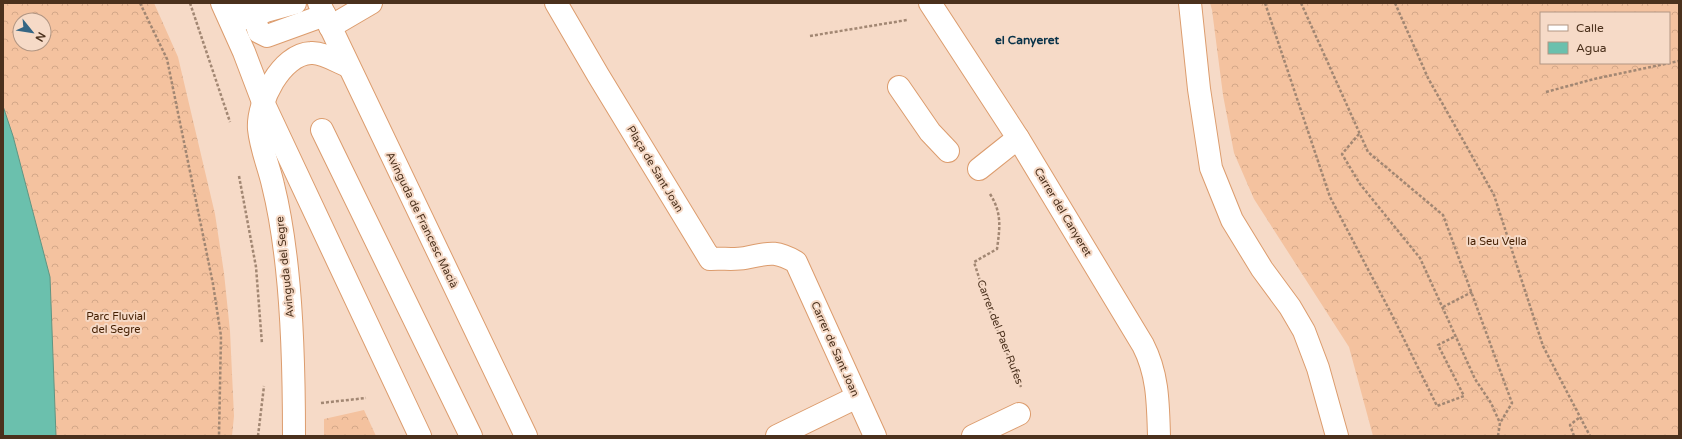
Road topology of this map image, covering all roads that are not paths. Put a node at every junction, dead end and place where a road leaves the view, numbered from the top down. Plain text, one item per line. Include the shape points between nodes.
1 (296, 3) edge
2 (371, 3) edge
3 (556, 3) edge
4 (1190, 3) edge
5 (248, 9) edge
6 (933, 9) edge
7 (226, 13) edge
8 (324, 15) edge
9 (348, 66) junction
10 (899, 87) dead end
11 (263, 102) junction
12 (322, 130) dead end
13 (1018, 138) junction
14 (948, 151) dead end
15 (979, 169) road end
16 (796, 262) joint
17 (856, 397) junction
18 (1019, 414) road end
19 (294, 436) edge
20 (420, 436) edge
21 (471, 436) edge
22 (526, 436) edge
23 (777, 436) edge
24 (874, 436) edge
25 (973, 436) edge
26 (1159, 436) edge
27 (1337, 436) edge

1 - 5 street via 266,11
2 - 8 street
3 - 16 street, Plaça de Sant Joan via 710,259 744,258 770,253
4 - 27 street via 1211,168 1232,220 1304,331 1318,368
5 - 7 street
5 - 8 street via 259,32 267,36
6 - 13 street, Carrer del Canyeret
7 - 11 street
8 - 9 street, Avinguda de Francesc Macià
9 - 11 street via 320,54 301,56 280,72
9 - 22 street, Avinguda de Francesc Macià
10 - 14 street via 930,132
11 - 19 street, Avinguda del Segre via 259,128 261,144 279,211 287,270
11 - 20 street
12 - 21 street
13 - 15 street
13 - 26 street, Carrer del Canyeret via 1151,360 1158,399
16 - 17 street, Carrer de Sant Joan
17 - 23 street
17 - 24 street, Carrer de Sant Joan
18 - 25 street

